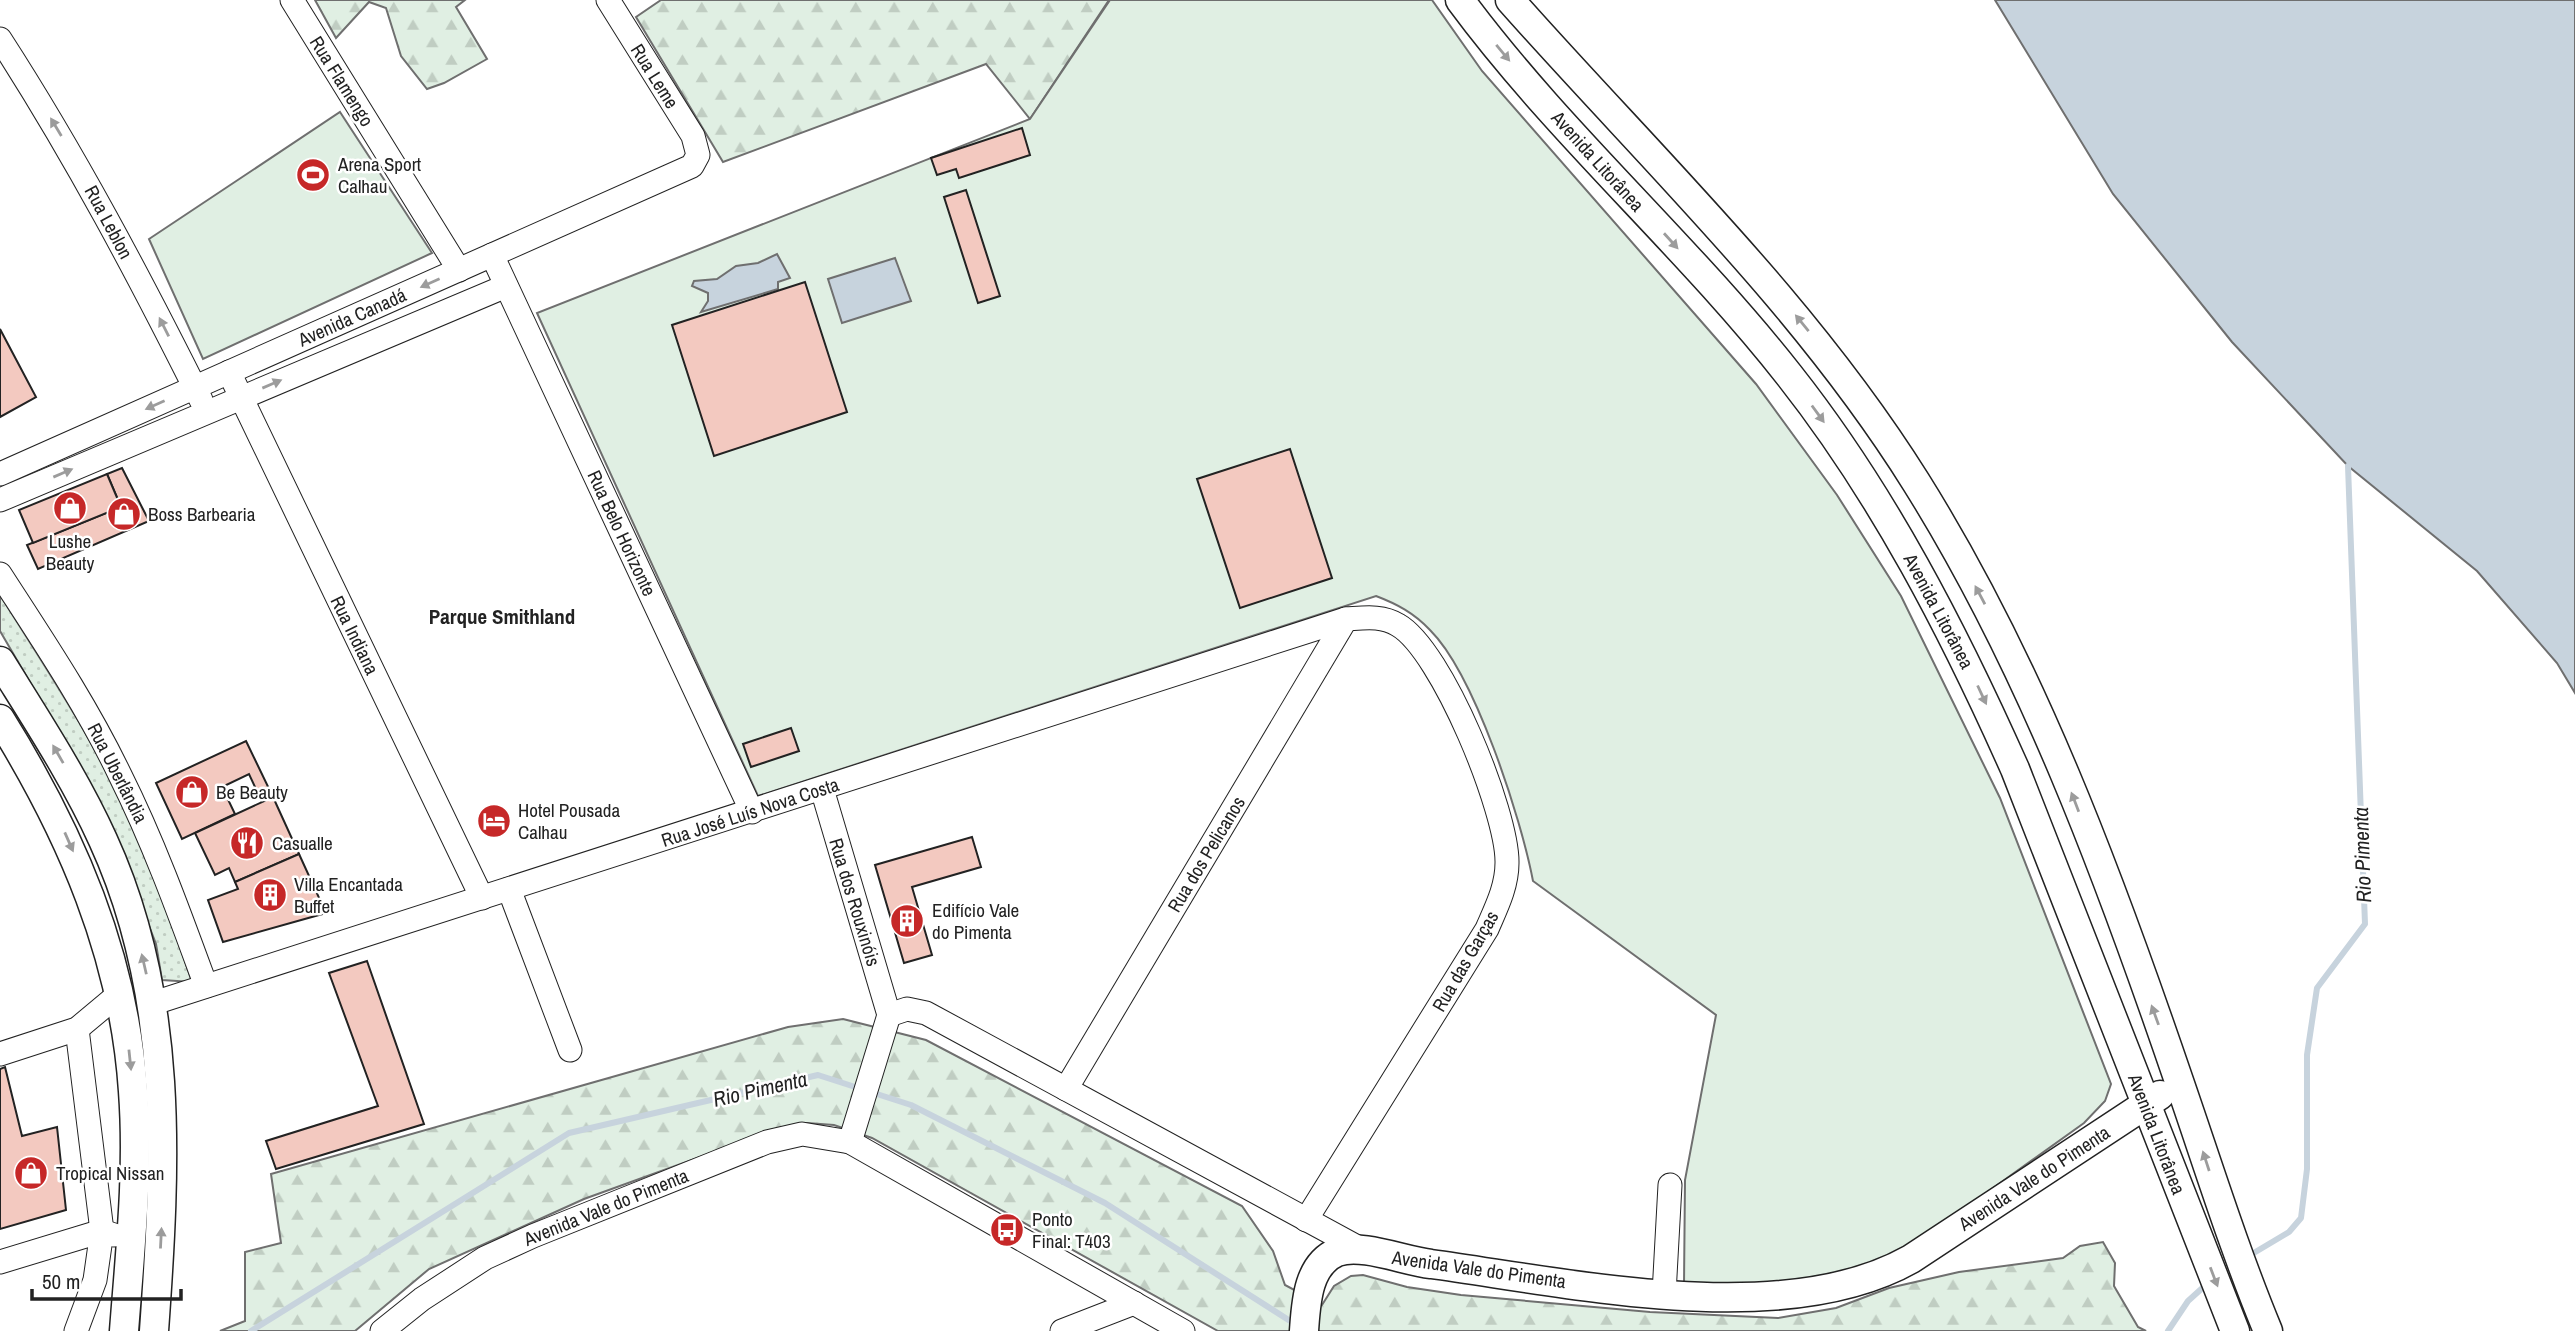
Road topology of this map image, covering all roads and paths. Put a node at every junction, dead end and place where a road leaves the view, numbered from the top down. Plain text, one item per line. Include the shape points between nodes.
1 (292, 0) edge
2 (608, 0) edge
3 (1460, 0) edge
4 (1510, 2) edge
5 (0, 39) edge
6 (698, 155) joint
7 (492, 255) junction
8 (459, 270) junction
9 (506, 286) junction
10 (229, 372) junction
11 (195, 388) junction
12 (241, 398) junction
13 (207, 412) junction
14 (0, 474) edge
15 (0, 500) edge
16 (0, 574) edge
17 (1346, 619) junction
18 (0, 661) edge
19 (0, 719) edge
20 (822, 789) junction
21 (752, 812) junction
22 (509, 889) junction
23 (482, 898) junction
24 (206, 986) junction
25 (120, 993) junction
26 (154, 1003) junction
27 (889, 1014) junction
28 (77, 1029) junction
29 (570, 1050) dead end
30 (0, 1054) edge
31 (2179, 1079) junction
32 (1066, 1089) junction
33 (2146, 1105) junction
34 (850, 1142) junction
35 (1670, 1185) dead end
36 (1306, 1220) junction
37 (102, 1231) junction
38 (131, 1239) junction
39 (1359, 1248) junction
40 (1327, 1259) junction
41 (0, 1262) edge
42 (1664, 1294) junction
43 (1134, 1303) junction
44 (2263, 1319) edge
45 (2232, 1325) edge
46 (76, 1331) edge
47 (124, 1331) edge
48 (154, 1331) edge
49 (382, 1331) edge
50 (1062, 1331) edge
51 (1184, 1331) edge
52 (1304, 1331) edge

1 - 8 street, Rua Flamengo
2 - 6 street, Rua Leme via 693,136
3 -> 33 main road, Avenida Litorânea via 1539,96 1789,375 1870,490 1946,622 2015,769
31 -> 4 main road, Avenida Litorânea via 2034,706 1987,608 1917,484 1854,391 1782,298
11 -> 5 street, Rua Leblon via 113,227 57,127
6 - 7 street, Avenida Canadá via 685,170
7 - 8 street, Avenida Canadá
7 - 9 street, Rua Belo Horizonte
8 -> 10 street, Avenida Canadá
12 -> 9 street, Avenida Canadá
9 - 21 street, Rua Belo Horizonte
10 - 11 street, Avenida Canadá
10 - 12 street, Rua Indiana
11 - 13 street, Rua Leblon
11 -> 14 street, Avenida Canadá
12 - 13 street, Avenida Canadá
12 - 23 street, Rua Indiana
15 -> 13 street, Avenida Canadá
16 - 24 street, Rua Uberlândia via 86,710 119,772
17 - 20 street, Rua José Luís Nova Costa
17 - 32 street, Rua dos Pelicanos
17 - 36 street, Rua das Garças via 1376,617 1397,624 1419,641 1444,680 1465,727 1507,842 1507,865 1505,885 1487,929
26 -> 18 main road via 104,841
19 -> 25 main road via 36,777 82,871
20 - 21 street, Rua José Luís Nova Costa
20 - 27 street, Rua dos Rouxinóis
21 - 22 street, Rua José Luís Nova Costa
22 - 23 street, Rua José Luís Nova Costa
22 - 29 street
23 - 24 street, Rua José Luís Nova Costa
24 - 26 street, Rua José Luís Nova Costa
25 - 28 street
25 -> 38 main road via 133,1091
48 -> 26 main road via 164,1152
27 - 32 street via 907,1009 926,1013
27 - 34 street
28 - 30 street
28 - 37 street
31 - 33 main road, Avenida Vale do Pimenta
44 -> 31 main road, Avenida Litorânea
32 - 36 street
33 - 42 main road, Avenida Vale do Pimenta via 1888,1272 1853,1285 1804,1294
33 -> 45 main road, Avenida Litorânea
34 - 43 street, Avenida Vale do Pimenta
34 - 49 street, Avenida Vale do Pimenta via 811,1134 779,1138 546,1230 454,1277
35 - 42 street
36 - 39 street
36 - 40 street
37 - 38 street
37 - 41 street
37 - 46 street via 95,1280
38 - 47 main road
39 - 40 main road
39 - 42 main road, Avenida Vale do Pimenta via 1405,1261
40 - 52 main road via 1307,1294
43 - 50 street
43 - 51 street, Avenida Vale do Pimenta

